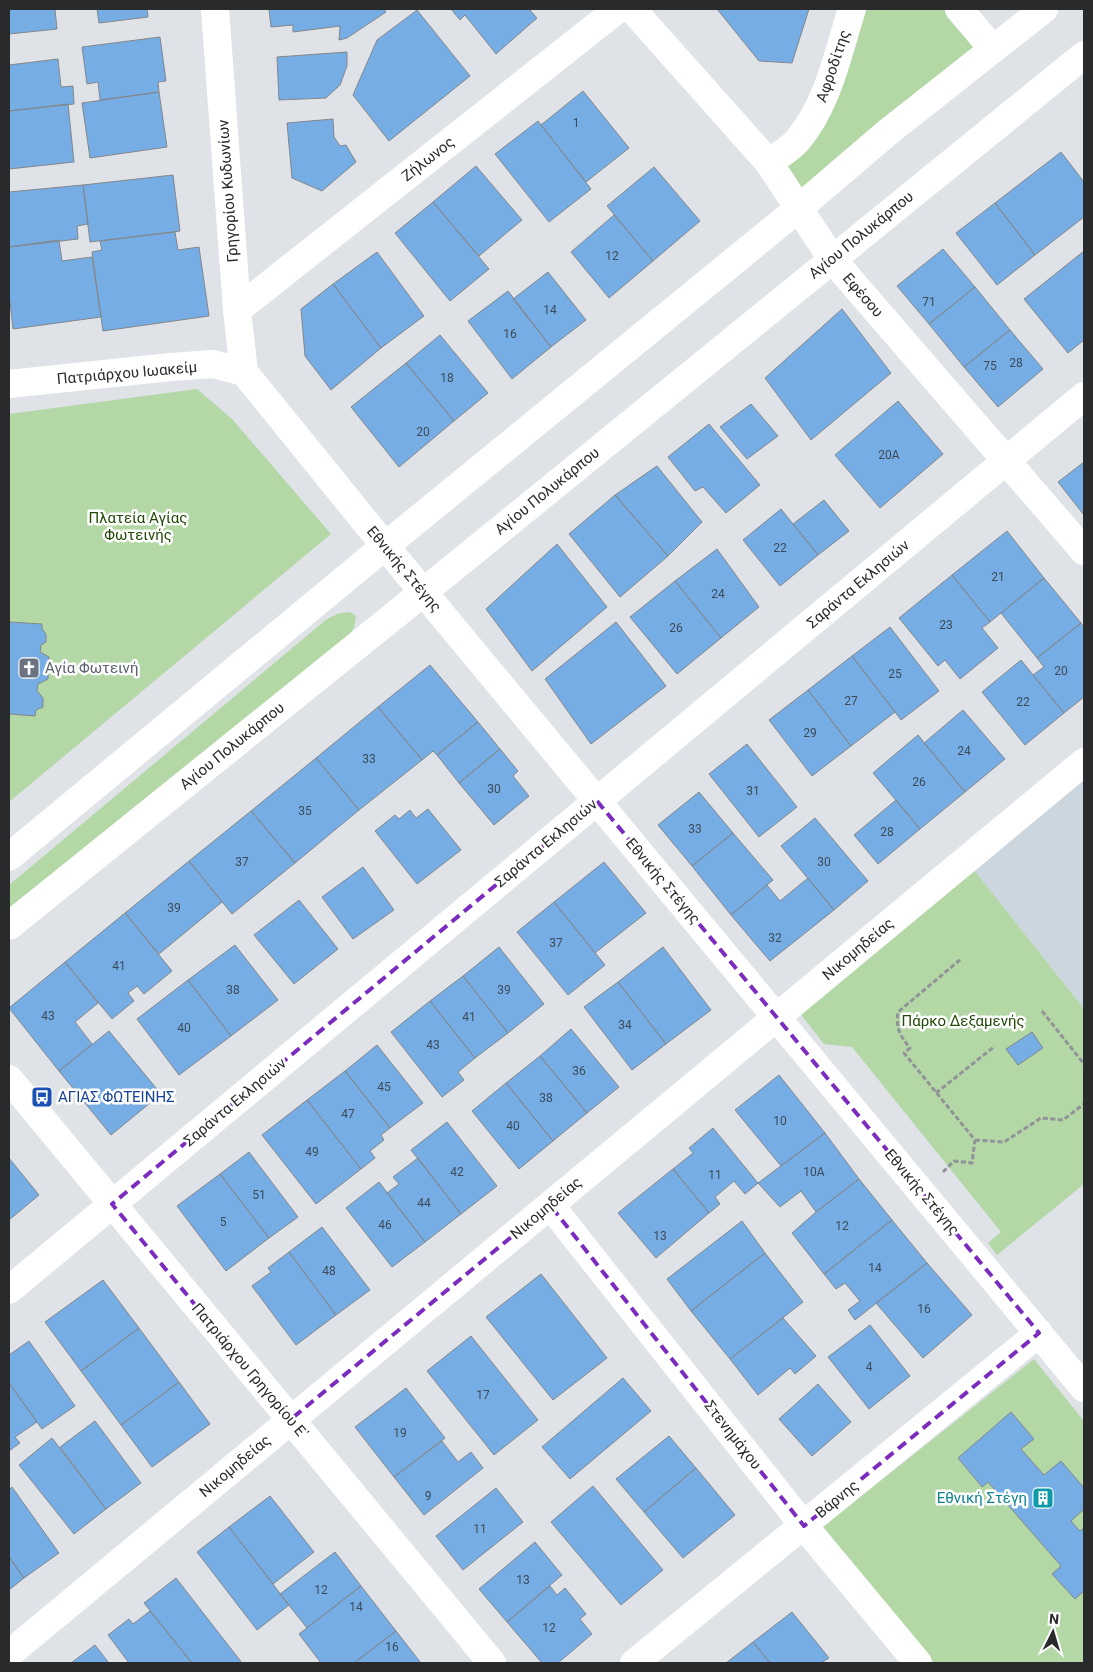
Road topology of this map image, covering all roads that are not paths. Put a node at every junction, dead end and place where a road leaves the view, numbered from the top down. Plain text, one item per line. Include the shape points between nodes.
1 (215, 9) edge
2 (618, 9) edge
3 (632, 9) edge
4 (852, 9) edge
5 (960, 9) edge
6 (1044, 9) edge
7 (993, 49) junction
8 (1084, 55) edge
9 (769, 163) junction
10 (799, 208) junction
11 (832, 259) junction
12 (237, 310) junction
13 (244, 372) junction
14 (9, 384) edge
15 (1084, 396) edge
16 (1007, 460) junction
17 (385, 546) junction
18 (1084, 551) edge
19 (424, 592) junction
20 (1084, 762) edge
21 (597, 801) junction
22 (9, 857) edge
23 (9, 926) edge
24 (777, 1017) junction
25 (9, 1079) edge
26 (112, 1204) junction
27 (550, 1205) junction
28 (9, 1290) edge
29 (1039, 1333) junction
30 (1084, 1388) edge
31 (290, 1420) junction
32 (804, 1526) junction
33 (9, 1654) edge
34 (492, 1663) edge
35 (634, 1663) edge
36 (918, 1663) edge

1 - 12 street, Γρηγορίου Κυδωνίων
2 - 12 street, Ζήλωνος
3 - 9 street, Εφέσου
4 - 9 street, Αφροδίτης via 816,114 796,142
5 - 7 street
6 - 7 street
7 - 10 street
8 - 11 street, Αγίου Πολυκάρπου
9 - 10 street, Εφέσου
10 - 11 street, Εφέσου
10 - 17 street
11 - 16 street, Εφέσου
11 - 19 street, Αγίου Πολυκάρπου
12 - 13 street, Γρηγορίου Κυδωνίων
13 - 14 street, Πατριάρχου Ιωακείμ via 213,364
13 - 17 street, Εθνικής Στέγης
15 - 16 street, Σαράντα Εκλησιών
16 - 18 street, Εφέσου
16 - 21 street, Σαράντα Εκλησιών
17 - 19 street, Εθνικής Στέγης
17 - 22 street
19 - 21 street, Εθνικής Στέγης
19 - 23 street, Αγίου Πολυκάρπου
20 - 24 street, Νικομηδείας
21 - 24 street, Εθνικής Στέγης
21 - 26 street, Σαράντα Εκλησιών
24 - 27 street, Νικομηδείας
24 - 29 street, Εθνικής Στέγης
25 - 26 street, Πατριάρχου Γρηγορίου Ε΄
26 - 28 street, Σαράντα Εκλησιών
26 - 31 street, Πατριάρχου Γρηγορίου Ε΄
27 - 31 street, Νικομηδείας
27 - 32 street, Στενημάχου
29 - 30 street, Εθνικής Στέγης
29 - 32 street, Βάρνης
31 - 33 street, Νικομηδείας
31 - 34 street, Πατριάρχου Γρηγορίου Ε΄
32 - 35 street, Βάρνης
32 - 36 street, Στενημάχου

